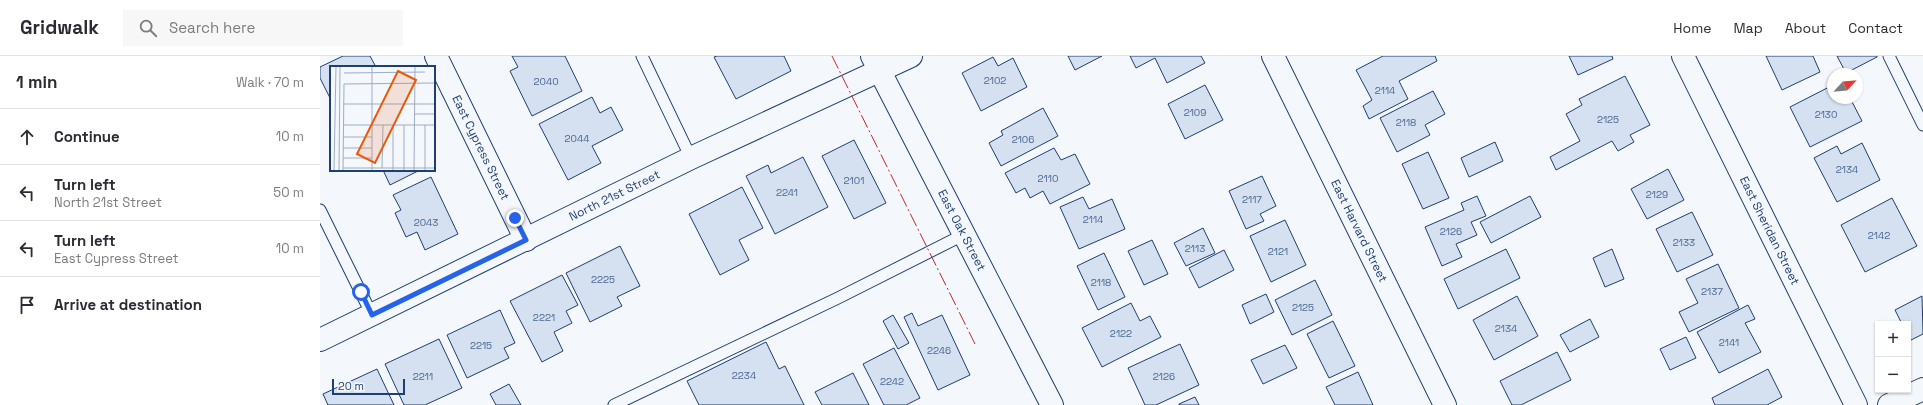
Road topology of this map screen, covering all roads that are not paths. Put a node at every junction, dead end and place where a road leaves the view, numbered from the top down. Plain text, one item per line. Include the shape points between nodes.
1 (436, 56) edge
2 (642, 56) edge
3 (911, 56) edge
4 (1273, 56) edge
5 (1683, 56) edge
6 (1889, 56) edge
7 (876, 64) edge
8 (1923, 125) edge
9 (691, 158) junction
10 (320, 210) edge
11 (963, 235) junction
12 (526, 240) junction
13 (372, 315) junction
14 (320, 340) edge
15 (1923, 389) edge
16 (1049, 404) edge
17 (614, 405) edge
18 (1445, 405) edge
19 (1856, 405) edge
20 (1889, 405) edge

1 - 12 street, East Cypress Street
2 - 9 lane
3 - 7 street, North 21st Street
4 - 18 street, East Harvard Street
5 - 19 street, East Sheridan Street
6 - 8 lane
7 - 9 street, North 21st Street
7 - 11 street, East Oak Street
9 - 12 street, North 21st Street
10 - 13 lane
11 - 16 street, East Oak Street
11 - 17 lane
12 - 13 street, North 21st Street
13 - 14 street, North 21st Street
15 - 20 street

